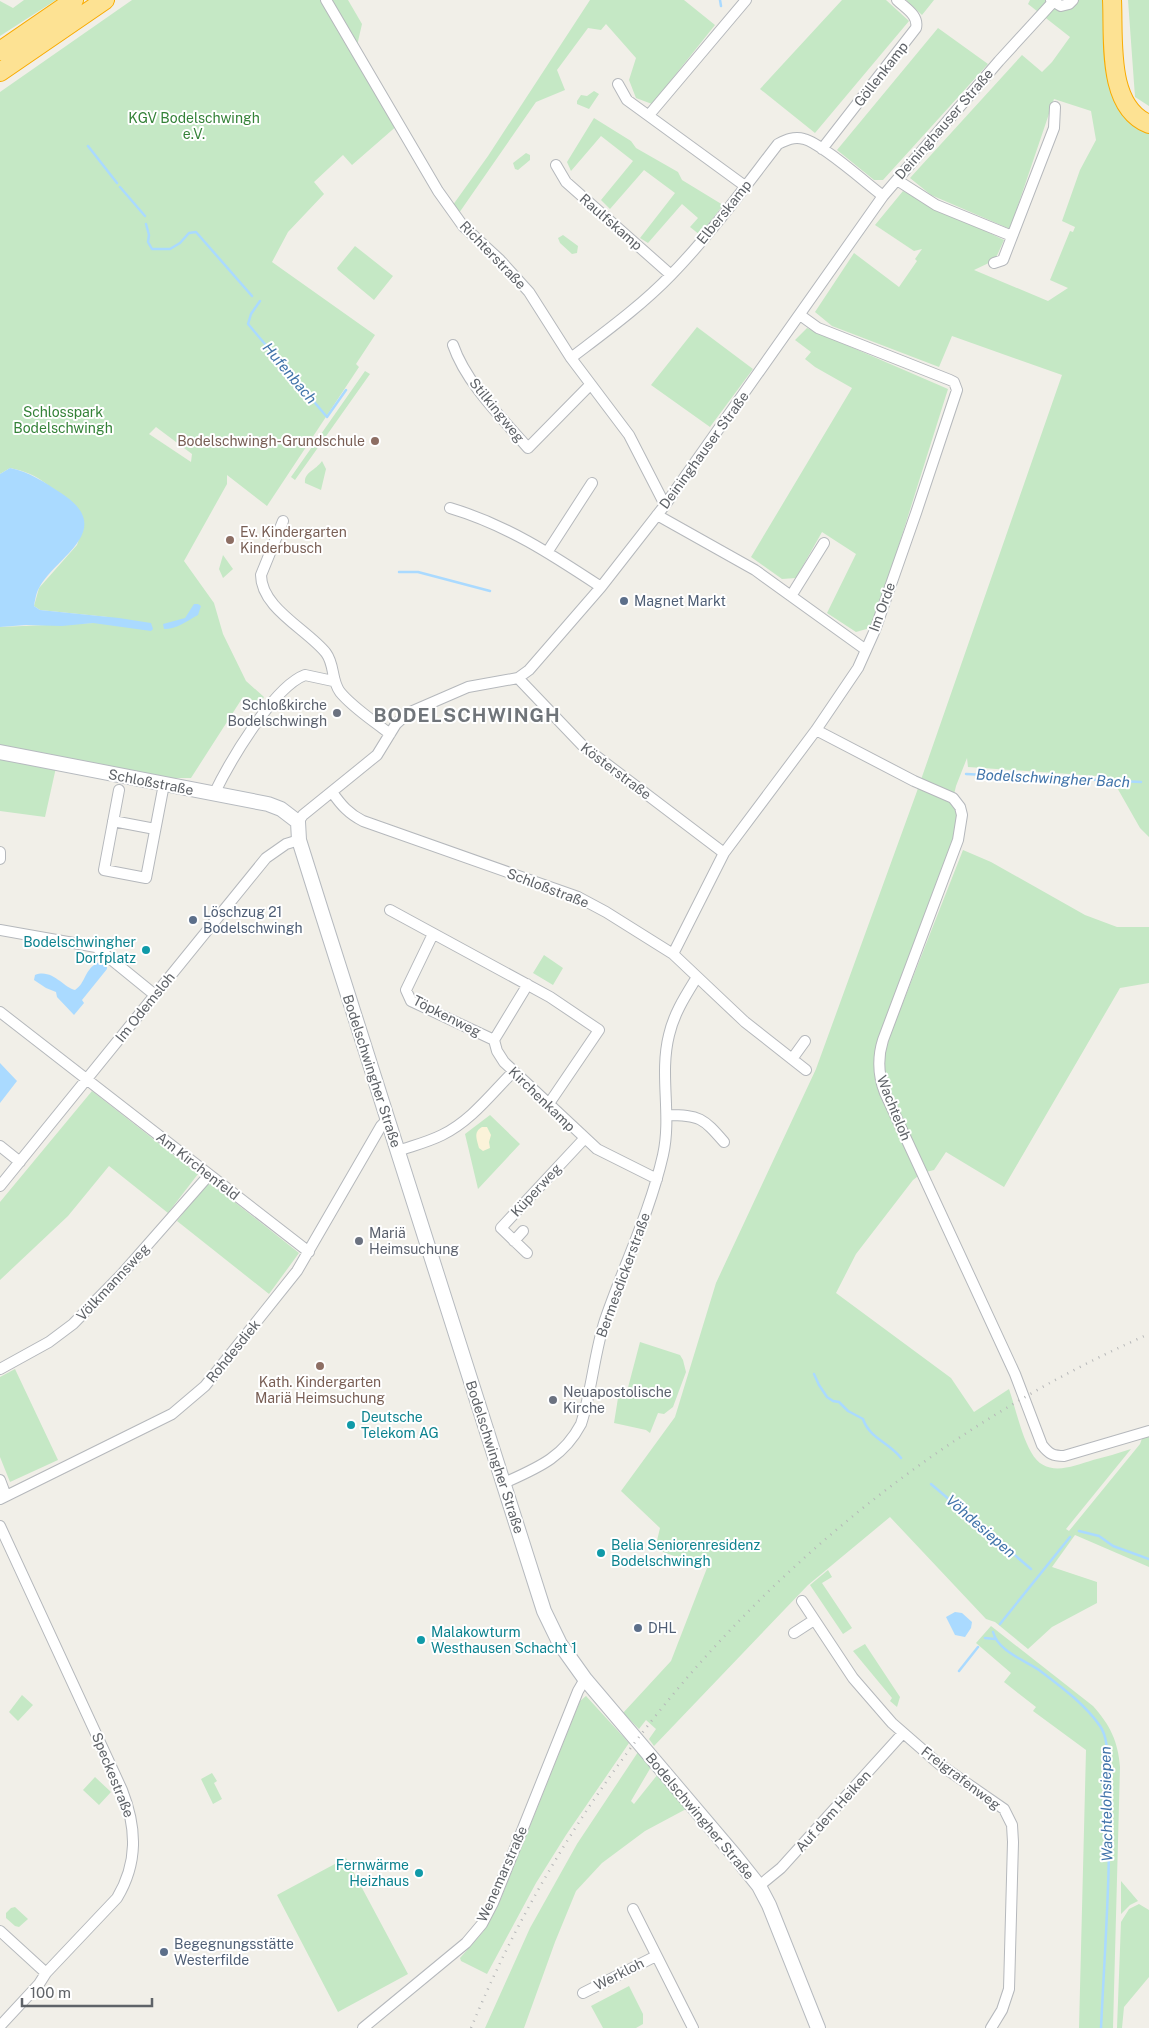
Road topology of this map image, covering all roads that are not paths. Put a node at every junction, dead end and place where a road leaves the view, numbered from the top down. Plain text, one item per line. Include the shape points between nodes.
1 (74, 0) edge
2 (105, 0) edge
3 (326, 0) edge
4 (746, 0) edge
5 (897, 0) edge
6 (1073, 0) edge
7 (1112, 0) edge
8 (1052, 1) edge
9 (0, 51) edge
10 (0, 72) edge
11 (618, 84) dead end
12 (1055, 108) dead end
13 (649, 115) junction
14 (1149, 124) edge
15 (822, 149) junction
16 (556, 165) dead end
17 (897, 180) junction
18 (745, 186) junction
19 (882, 196) junction
20 (1012, 236) junction
21 (994, 263) dead end
22 (671, 275) junction
23 (800, 315) junction
24 (453, 345) dead end
25 (571, 358) junction
26 (590, 385) junction
27 (592, 483) dead end
28 (665, 505) junction
29 (450, 508) dead end
30 (657, 515) junction
31 (283, 521) dead end
32 (824, 543) dead end
33 (548, 551) junction
34 (601, 587) junction
35 (792, 596) junction
36 (866, 650) junction
37 (518, 678) junction
38 (333, 681) junction
39 (816, 730) junction
40 (390, 734) junction
41 (0, 752) edge
42 (164, 784) junction
43 (216, 789) junction
44 (119, 790) dead end
45 (332, 792) junction
46 (113, 821) junction
47 (298, 822) junction
48 (155, 829) junction
49 (299, 840) junction
50 (0, 852) edge
51 (724, 853) junction
52 (0, 860) edge
53 (390, 910) dead end
54 (0, 930) edge
55 (432, 934) junction
56 (673, 954) junction
57 (697, 977) junction
58 (527, 984) junction
59 (155, 995) junction
60 (0, 1012) edge
61 (494, 1040) junction
62 (806, 1041) dead end
63 (792, 1059) junction
64 (806, 1070) dead end
65 (512, 1072) junction
66 (86, 1080) junction
67 (548, 1106) junction
68 (668, 1115) junction
69 (388, 1118) junction
70 (584, 1139) junction
71 (724, 1142) dead end
72 (0, 1146) edge
73 (398, 1151) junction
74 (20, 1162) junction
75 (209, 1175) junction
76 (657, 1179) junction
77 (0, 1186) edge
78 (523, 1231) dead end
79 (514, 1241) junction
80 (527, 1249) dead end
81 (309, 1252) junction
82 (0, 1369) edge
83 (1149, 1431) edge
84 (0, 1480) edge
85 (504, 1483) junction
86 (3, 1497) edge
87 (0, 1526) edge
88 (802, 1601) dead end
89 (814, 1620) junction
90 (794, 1633) dead end
91 (585, 1679) junction
92 (903, 1732) junction
93 (759, 1886) junction
94 (633, 1909) dead end
95 (0, 1931) edge
96 (656, 1956) junction
97 (46, 1973) junction
98 (583, 1993) dead end
99 (0, 2026) edge
100 (363, 2028) edge
101 (693, 2028) edge
102 (818, 2028) edge
103 (991, 2028) edge

1 - 9 highway
2 - 10 highway
3 - 25 street, Richterstraße via 438,191 463,226 529,292
4 - 13 street
5 - 15 street, Göllenkamp via 915,17 916,28
6 - 8 street, Deininghauser Straße via 1065,6
7 - 14 highway via 1119,90 1133,114
8 - 17 street, Deininghauser Straße
11 - 13 street via 627,100
12 - 20 street via 1054,128
13 - 18 street
15 - 18 street, Elberskamp via 805,139 785,140 778,144
15 - 19 street, Elberskamp
16 - 22 street, Raulfskamp via 566,182
17 - 19 street, Deininghauser Straße
17 - 20 street via 936,205
18 - 22 street, Elberskamp
19 - 23 street, Deininghauser Straße
20 - 21 street via 1003,260
22 - 25 street, Elberskamp
23 - 28 street, Deininghauser Straße
23 - 36 street, Im Orde via 818,328 950,380 957,386 932,468
24 - 26 street, Stilkingweg via 459,362 528,448
25 - 26 street, Richterstraße
26 - 28 street, Richterstraße via 630,435
27 - 33 street via 585,501
28 - 30 street, Deininghauser Straße
29 - 33 street via 478,516
30 - 34 street, Deininghauser Straße
30 - 35 street via 755,570
31 - 38 street via 261,580 269,598 280,611 325,652 332,666
32 - 35 street
33 - 34 street
34 - 37 street, Deininghauser Straße via 529,670
35 - 36 street
36 - 39 street, Im Orde via 858,668
37 - 40 street via 468,687 435,700 408,713
37 - 51 street, Kösterstraße via 583,746
38 - 40 street via 348,700
38 - 43 street via 305,675 291,683 264,712
39 - 51 street, Im Orde
39 - 83 street, Wachteloh via 914,781 948,794 960,807 958,840 883,1040 878,1067 880,1080 1015,1374 1042,1445 1048,1453 1064,1456
40 - 45 street via 376,755
41 - 42 street, Schloßstraße
42 - 43 street, Schloßstraße
42 - 48 street
43 - 47 street, Schloßstraße via 268,804
44 - 46 street
45 - 47 street
45 - 56 street, Schloßstraße via 342,807 363,821 578,897
46 - 48 street
46 - 48 street via 104,870 146,878
47 - 49 street, Bodelschwingher Straße
49 - 59 street, Im Odemsloh via 286,844 266,858
49 - 69 street, Bodelschwingher Straße
50 - 52 street
51 - 56 street, Im Orde
53 - 55 street
54 - 59 street via 96,947
55 - 58 street
55 - 61 street, Töpkenweg via 406,990 408,996 411,1001
56 - 57 street, Schloßstraße
57 - 63 street, Schloßstraße via 745,1022
57 - 68 street, Bermesdickerstraße via 681,1003 669,1035 665,1063
58 - 61 street
58 - 67 street via 599,1030
59 - 66 street, Im Odemsloh
60 - 66 street, Am Kirchenfeld
61 - 65 street, Kirchenkamp
62 - 63 street
63 - 64 street, Schloßstraße
65 - 67 street, Kirchenkamp
65 - 73 street via 459,1125 442,1135
66 - 74 street, Im Odemsloh
66 - 75 street, Am Kirchenfeld
67 - 70 street, Kirchenkamp
68 - 71 street via 696,1116
68 - 76 street, Bermesdickerstraße via 667,1136
69 - 73 street, Bodelschwingher Straße
69 - 81 street, Rohdesdiek
70 - 76 street, Kirchenkamp via 614,1159
70 - 79 street, Küperweg via 500,1228
72 - 74 street
73 - 85 street, Bodelschwingher Straße
74 - 77 street, Im Odemsloh
75 - 81 street, Am Kirchenfeld
75 - 82 street, Völkmannsweg via 73,1324 49,1342
76 - 85 street, Bermesdickerstraße via 605,1320 581,1424 565,1449 552,1459
78 - 79 street, Küperweg
79 - 80 street, Küperweg
81 - 86 street, Rohdesdiek via 287,1284 190,1400 172,1414
84 - 86 street
85 - 91 street, Bodelschwingher Straße via 546,1615 560,1644
87 - 97 street, Speckestraße via 122,1790 133,1823 133,1856 124,1886 109,1907
88 - 89 street, Freigrafenweg
89 - 90 street
89 - 92 street, Freigrafenweg via 853,1678
91 - 93 street, Bodelschwingher Straße
91 - 100 street, Wenemarstraße via 482,1924 451,1956
92 - 93 street, Auf dem Heiken via 781,1868
92 - 103 street, Freigrafenweg via 939,1764 1004,1809 1012,1825 1009,1989 1001,2013
93 - 102 street, Bodelschwingher Straße
94 - 96 street, Werkloh
95 - 97 street
96 - 98 street, Werkloh
96 - 101 street, Werkloh
97 - 99 street, Speckestraße

